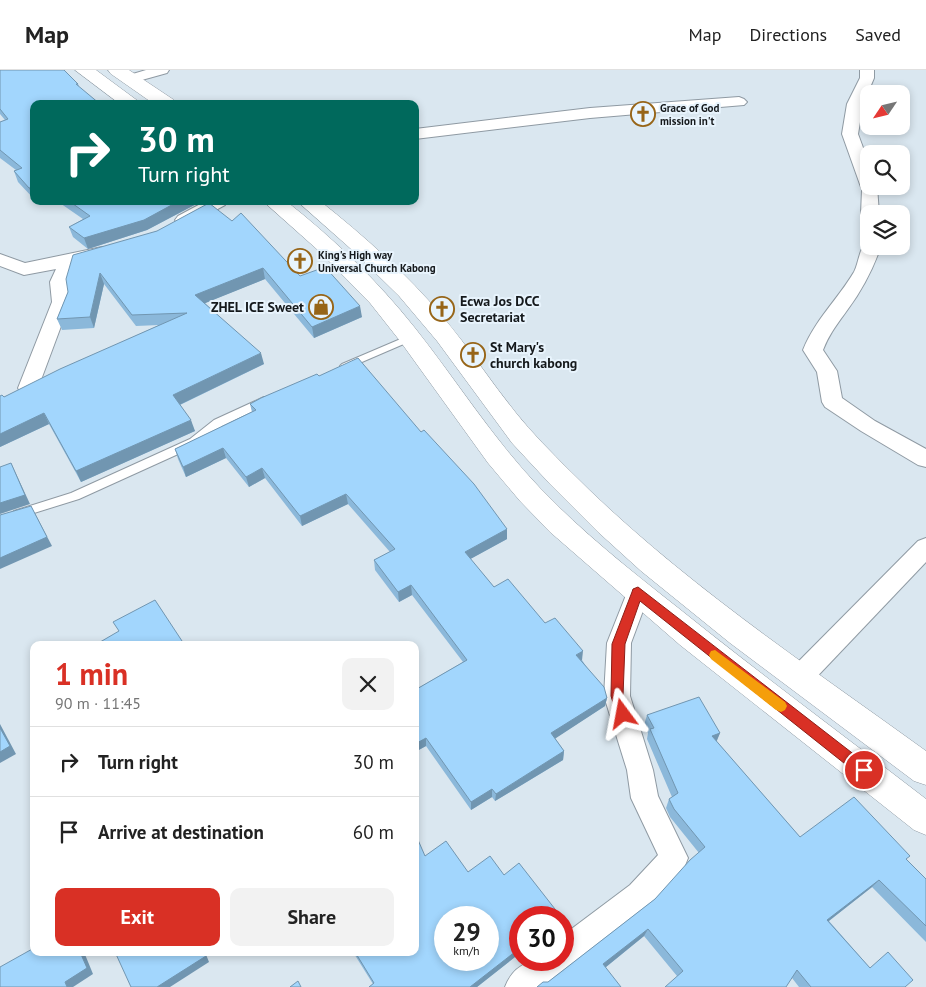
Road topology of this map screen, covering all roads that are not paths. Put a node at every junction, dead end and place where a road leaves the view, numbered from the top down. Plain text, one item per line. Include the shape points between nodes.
1 (84, 70) edge
2 (162, 70) edge
3 (867, 70) edge
4 (124, 74) edge
5 (127, 100) edge
6 (161, 100) edge
7 (739, 102) dead end
8 (419, 134) edge
9 (211, 205) edge
10 (278, 205) edge
11 (312, 205) edge
12 (870, 205) edge
13 (170, 227) edge
14 (119, 247) edge
15 (869, 255) edge
16 (68, 261) junction
17 (3, 264) edge
18 (410, 338) junction
19 (338, 369) edge
20 (28, 388) edge
21 (275, 396) edge
22 (926, 459) edge
23 (9, 517) edge
24 (926, 547) edge
25 (638, 592) junction
26 (800, 677) junction
27 (926, 770) edge
28 (926, 819) edge
29 (574, 946) edge
30 (541, 971) edge
31 (520, 987) edge

1 - 5 street
2 - 4 street
3 - 12 street via 867,78 855,104 850,134 870,190
4 - 6 street
7 - 8 street via 590,113
9 - 13 street
10 - 18 street via 339,256
11 - 26 street via 377,259 406,290 530,446 604,521 693,597
14 - 16 street
15 - 22 street via 864,270 820,332 813,350 827,371 832,402
16 - 17 street via 24,269
16 - 20 street via 60,282 62,302
18 - 19 lane
18 - 25 street via 471,424 530,494
21 - 23 lane via 226,419 194,442 75,496
24 - 26 street
25 - 28 street
25 - 29 street via 618,644 617,696 640,770 645,798 674,858 640,895
26 - 27 street
30 - 31 street

